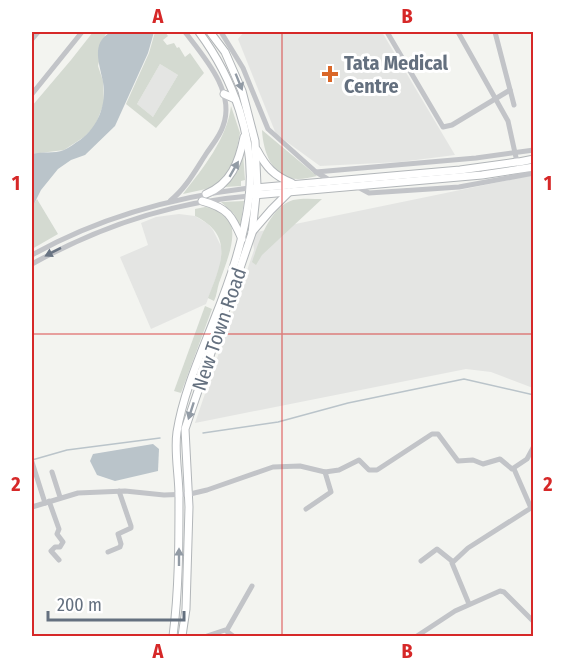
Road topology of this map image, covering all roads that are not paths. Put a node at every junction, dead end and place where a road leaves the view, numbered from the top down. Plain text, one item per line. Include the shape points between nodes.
1 (38, 32) edge
2 (82, 32) edge
3 (185, 32) edge
4 (199, 32) edge
5 (210, 32) edge
6 (222, 32) edge
7 (387, 32) edge
8 (458, 32) edge
9 (495, 32) edge
10 (32, 39) edge
11 (510, 90) junction
12 (32, 94) edge
13 (224, 94) junction
14 (235, 99) junction
15 (496, 99) junction
16 (514, 105) dead end
17 (244, 132) junction
18 (256, 148) junction
19 (534, 150) edge
20 (516, 153) junction
21 (534, 159) edge
22 (520, 164) junction
23 (534, 167) edge
24 (316, 172) junction
25 (534, 173) edge
26 (333, 182) junction
27 (297, 184) junction
28 (356, 186) junction
29 (253, 192) junction
30 (289, 192) junction
31 (204, 198) junction
32 (170, 202) junction
33 (252, 233) junction
34 (71, 235) junction
35 (242, 239) junction
36 (74, 241) junction
37 (32, 255) edge
38 (32, 264) edge
39 (534, 446) edge
40 (32, 462) edge
41 (514, 469) junction
42 (52, 471) dead end
43 (324, 472) junction
44 (39, 484) junction
45 (32, 487) edge
46 (119, 491) junction
47 (189, 494) junction
48 (179, 495) junction
49 (60, 497) junction
50 (47, 502) junction
51 (32, 507) edge
52 (306, 509) dead end
53 (108, 552) dead end
54 (59, 560) dead end
55 (421, 561) dead end
56 (453, 561) junction
57 (252, 586) dead end
58 (469, 604) junction
59 (534, 622) edge
60 (227, 630) junction
61 (173, 636) edge
62 (182, 636) edge
63 (207, 636) edge
64 (233, 636) edge
65 (417, 636) edge

1 - 10 street
2 - 12 street
3 - 13 street via 214,72
4 - 14 main road via 223,69
5 -> 18 main road, New Town Road via 225,52 242,91
6 - 24 street via 243,68 268,129
7 - 15 street via 443,127
8 - 15 street
9 - 11 street
11 - 15 street
11 - 16 street
13 - 14 main road
13 - 32 street via 227,114 223,128
14 - 17 main road
15 - 20 street via 510,126
17 - 29 main road
31 -> 17 main road via 232,173
18 - 27 main road via 272,172
18 - 29 main road, New Town Road
19 - 20 street
20 - 22 street
20 - 24 street
21 - 22 main road
22 - 23 main road
22 - 26 main road
22 - 28 main road via 482,175
24 - 26 street
25 - 28 street via 459,187 369,193
26 - 27 main road
27 - 29 main road
28 - 30 main road
29 - 30 main road
29 - 31 street
29 - 33 main road, New Town Road
29 - 35 main road
30 - 33 main road
31 - 32 street
31 - 35 main road via 224,209
31 - 36 street
32 - 34 street
33 -> 47 main road, New Town Road via 186,429
34 - 36 street
34 - 37 street
35 - 48 main road via 179,421
36 -> 38 street
39 - 41 street via 527,459
40 - 44 street
41 - 43 street via 500,459 483,464 458,461 437,434 426,437 377,470 369,470 358,460 339,470
41 - 56 street via 531,508
42 - 49 street
43 - 47 street via 300,465 273,467
43 - 52 street via 331,492
44 - 45 street
44 - 50 street
46 - 48 street
46 - 49 street
46 - 53 street via 131,527 118,532 121,546
47 - 48 street
47 - 62 main road, New Town Road
61 -> 48 main road via 178,592
49 - 50 street
50 - 51 street
50 - 54 street via 63,542 51,551
55 - 56 street via 437,549
56 - 58 street
57 - 60 street
58 - 59 street via 504,592
58 - 65 street
60 - 63 street
60 - 64 street

